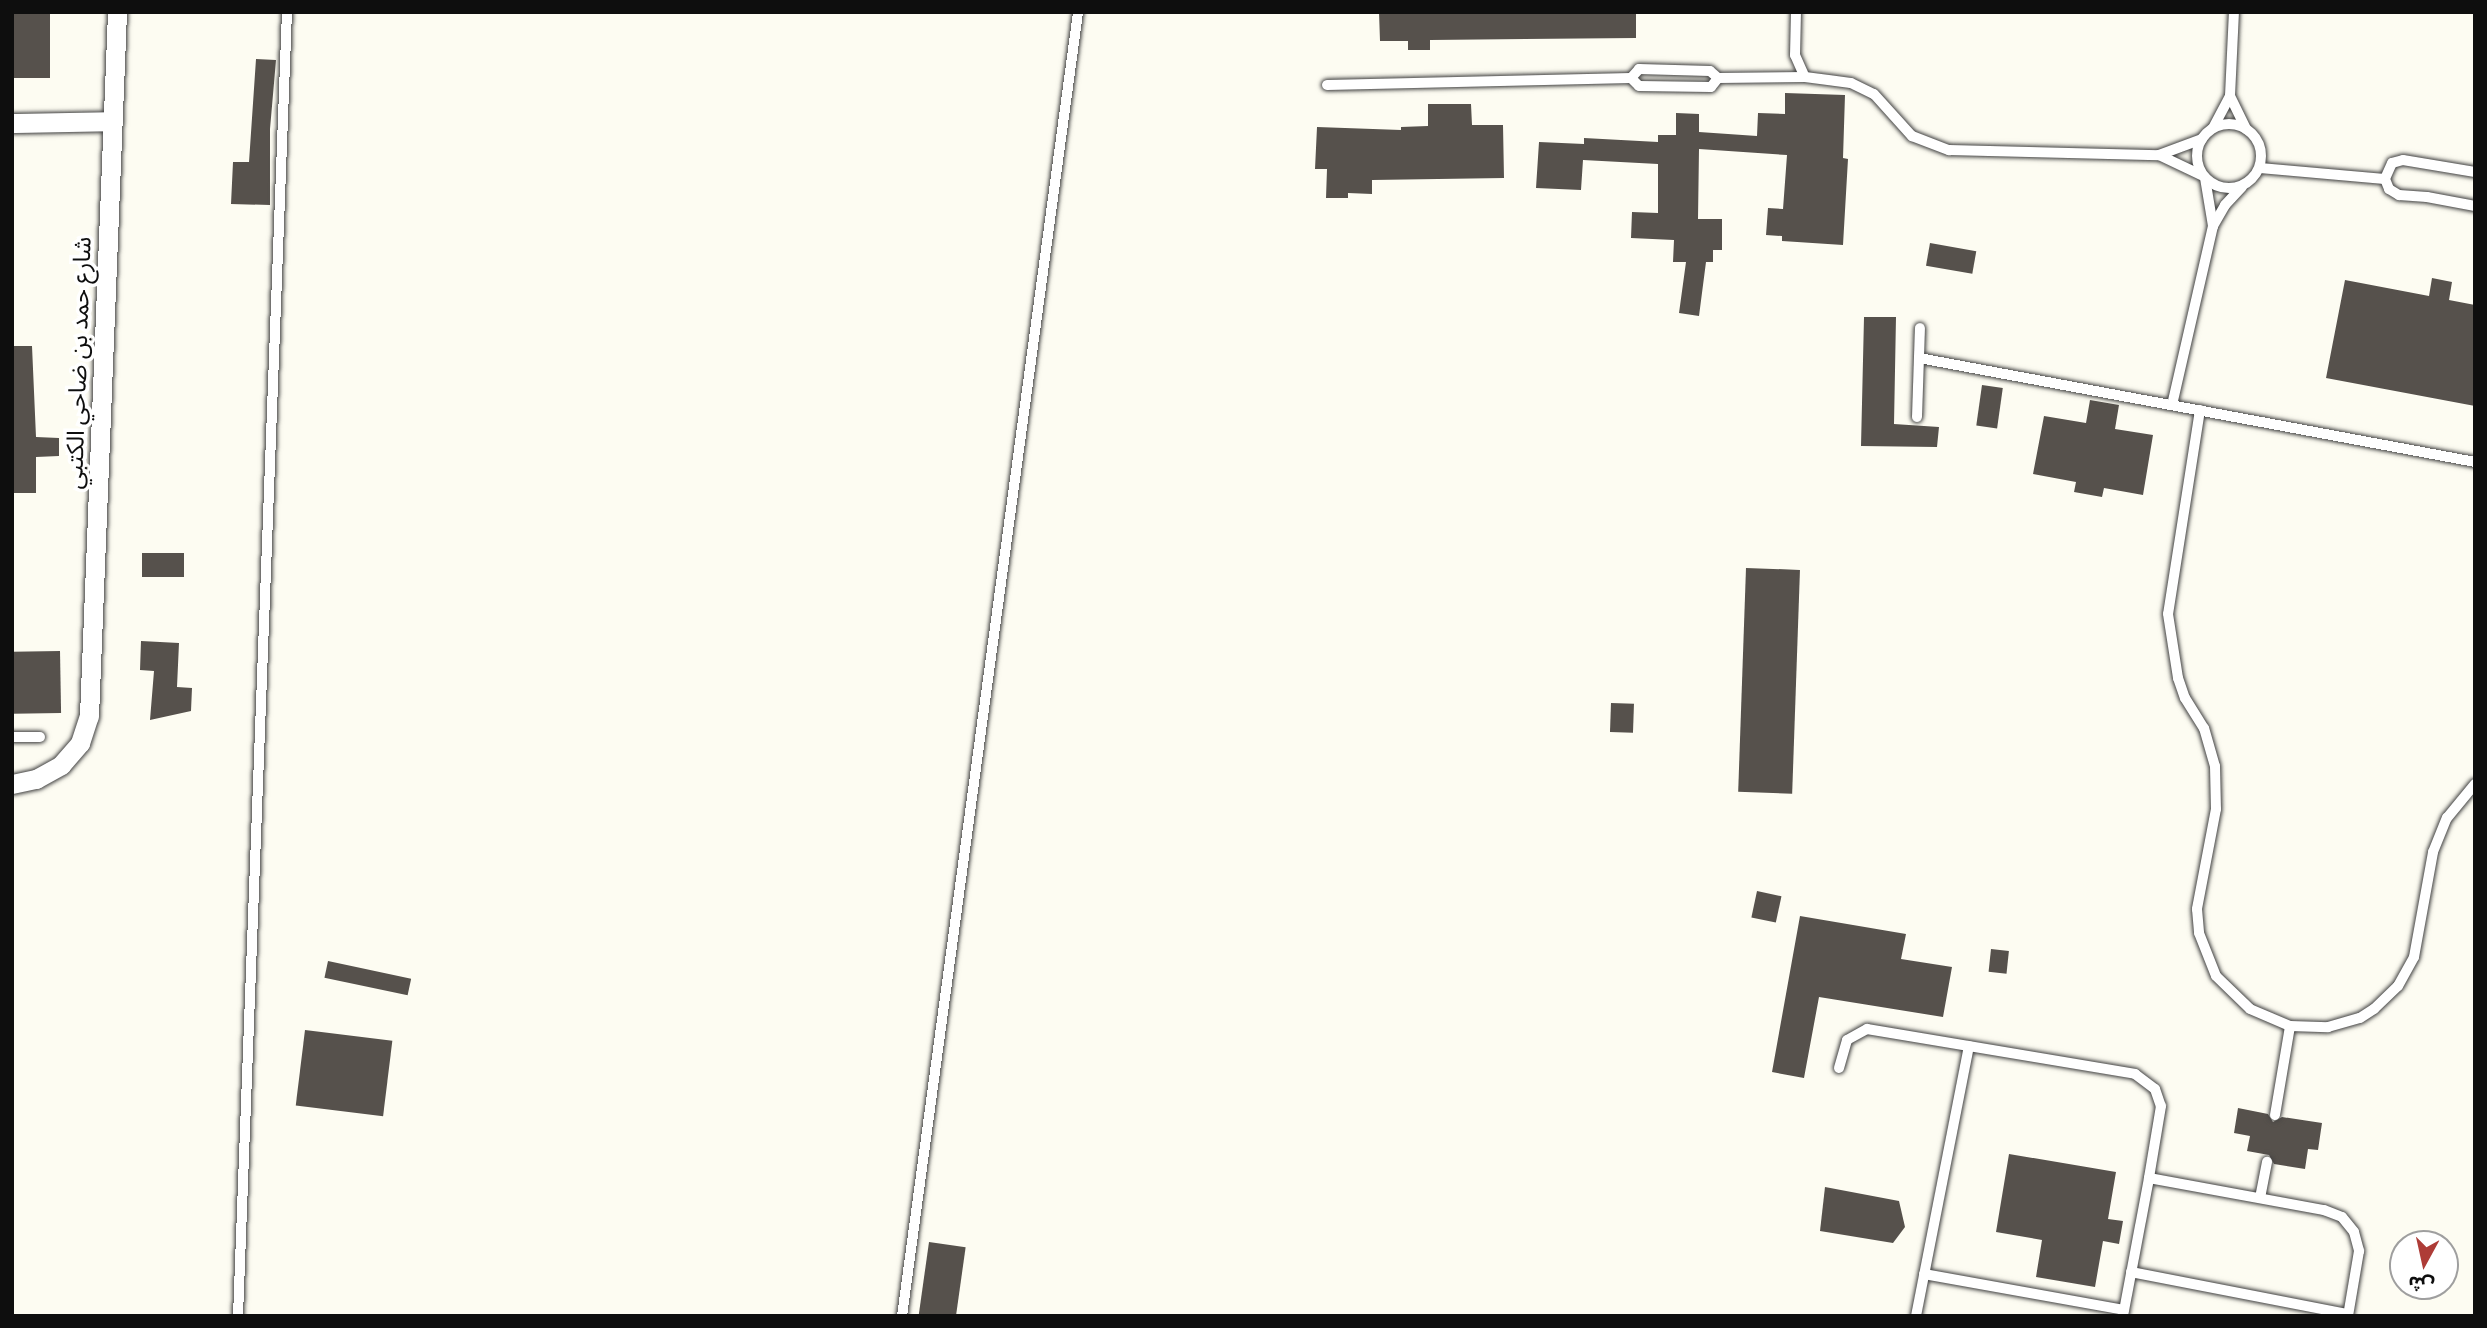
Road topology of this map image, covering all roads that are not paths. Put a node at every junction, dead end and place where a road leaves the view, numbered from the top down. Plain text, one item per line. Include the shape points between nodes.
1 (117, 12) edge
2 (287, 12) edge
3 (1077, 12) edge
4 (1796, 12) edge
5 (2234, 12) edge
6 (1805, 77) junction
7 (1631, 78) junction
8 (1718, 78) junction
9 (1327, 85) dead end
10 (2230, 96) junction
11 (112, 121) junction
12 (12, 123) edge
13 (2213, 129) junction
14 (2246, 129) junction
15 (2202, 139) junction
16 (2159, 155) junction
17 (2260, 168) junction
18 (2475, 172) edge
19 (2205, 177) junction
20 (2385, 178) junction
21 (2242, 187) junction
22 (2475, 206) edge
23 (2213, 226) junction
24 (1920, 328) dead end
25 (1919, 358) junction
26 (2172, 405) junction
27 (2200, 410) junction
28 (1917, 417) dead end
29 (2475, 461) edge
30 (12, 737) edge
31 (40, 737) dead end
32 (12, 784) edge
33 (2475, 784) edge
34 (2290, 1026) junction
35 (1969, 1046) junction
36 (1839, 1068) dead end
37 (2275, 1115) dead end
38 (2267, 1163) dead end
39 (2149, 1178) junction
40 (2260, 1198) junction
41 (2131, 1272) junction
42 (1924, 1274) junction
43 (2123, 1313) edge
44 (2348, 1315) edge
45 (238, 1316) edge
46 (902, 1316) edge
47 (1916, 1316) edge

1 - 11 street, شارع حمد بن ضاحي الكتبي
2 - 45 lane
3 - 46 lane
4 - 6 lane via 1795,55
5 - 10 lane
6 - 8 lane
6 - 16 lane via 1863,88 1885,104 1912,136 1936,148
7 - 8 lane via 1639,69 1710,71
7 - 8 lane via 1639,86 1711,87
7 - 9 lane
10 - 13 lane
10 - 14 lane
11 - 12 street
11 - 32 street, شارع حمد بن ضاحي الكتبي via 89,716 93,738 86,759 69,774
13 - 14 lane via 2230,124
13 - 15 lane
14 - 17 lane via 2261,151
15 - 16 lane
15 - 19 lane via 2197,158
16 - 19 lane
17 - 20 lane
17 - 21 lane
18 - 20 lane via 2403,160 2392,163
19 - 21 lane via 2222,188
19 - 23 lane
20 - 22 lane via 2389,189 2399,195
21 - 23 lane
23 - 26 lane
24 - 25 lane
25 - 26 lane
25 - 28 lane
26 - 27 lane
27 - 29 lane
27 - 34 lane via 2168,614 2178,678 2210,745 2217,787 2197,909 2199,933 2216,976 2231,994 2250,1009
30 - 31 lane
33 - 34 lane via 2439,835 2428,870 2414,957 2398,986 2374,1009 2344,1024
34 - 37 lane
35 - 36 lane via 1867,1029 1847,1040
35 - 39 lane via 2142,1077 2155,1089 2161,1106
35 - 42 lane
38 - 40 lane
39 - 40 lane
39 - 41 lane
40 - 44 lane via 2334,1212 2349,1224 2359,1251
41 - 43 lane
41 - 44 lane
42 - 43 lane
42 - 47 lane

